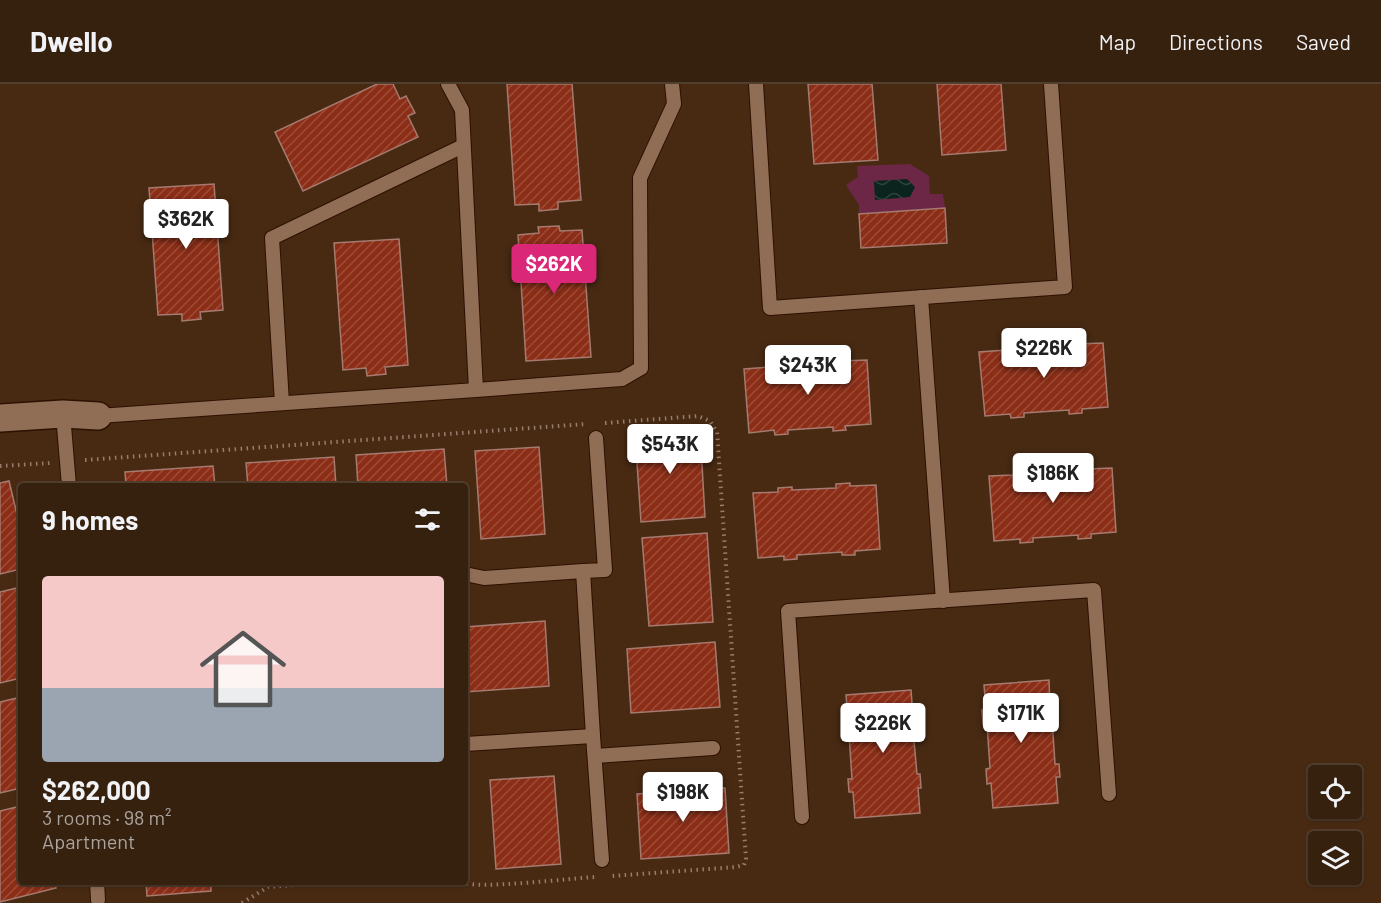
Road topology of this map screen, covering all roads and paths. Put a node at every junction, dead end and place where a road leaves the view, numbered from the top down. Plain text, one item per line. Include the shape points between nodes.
1 (448, 84) edge
2 (672, 84) edge
3 (756, 84) edge
4 (1051, 84) edge
5 (464, 146) junction
6 (921, 297) junction
7 (476, 390) junction
8 (282, 403) junction
9 (63, 414) junction
10 (98, 416) joint
11 (0, 418) edge
12 (596, 438) dead end
13 (69, 483) edge
14 (583, 571) junction
15 (468, 575) edge
16 (943, 601) junction
17 (593, 736) junction
18 (468, 744) edge
19 (713, 748) dead end
20 (595, 756) junction
21 (1109, 794) dead end
22 (802, 817) dead end
23 (602, 860) dead end
24 (97, 885) edge
25 (297, 885) edge
26 (98, 900) dead end
27 (242, 903) edge

1 - 5 lane via 462,110
2 - 7 lane via 674,104 640,178 640,369 622,379
3 - 6 lane via 771,308
4 - 6 lane via 1065,287
5 - 7 lane
5 - 8 lane via 272,238
6 - 16 lane
7 - 8 lane
8 - 10 lane
9 - 10 street
9 - 11 street
9 - 13 lane
12 - 14 lane via 605,570
14 - 15 lane via 484,578
14 - 17 lane
16 - 21 lane via 1094,590
16 - 22 lane via 788,611
17 - 18 lane
17 - 20 lane
19 - 20 lane
20 - 23 lane
24 - 26 lane
25 - 27 path via 268,887

